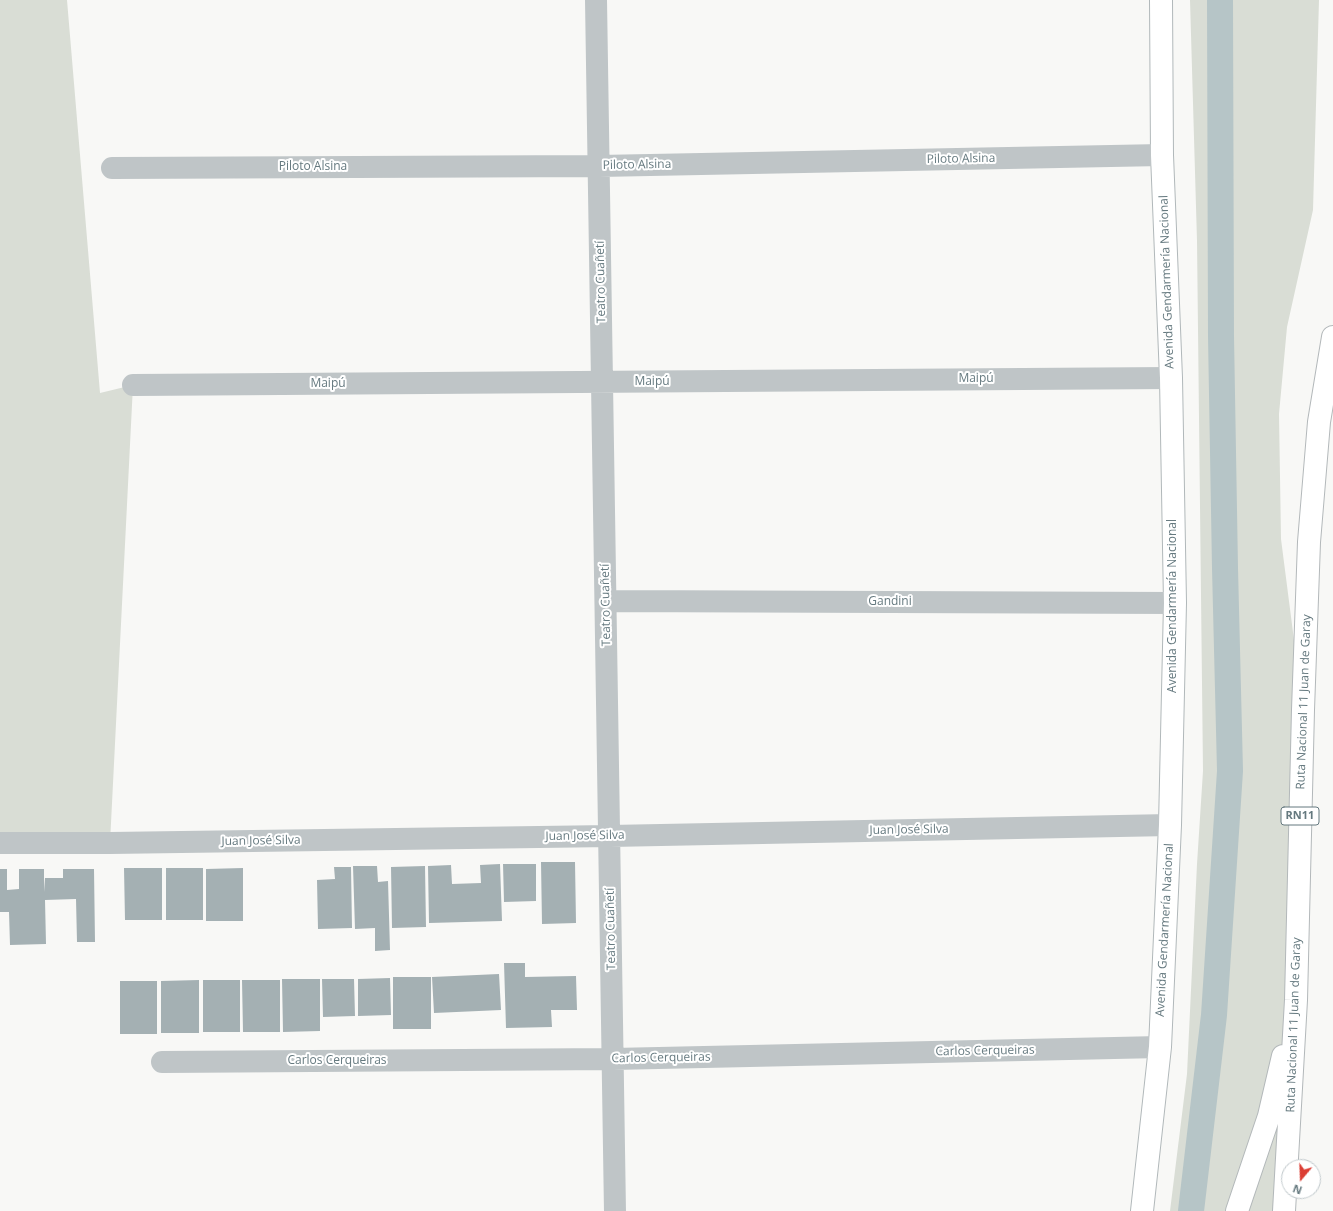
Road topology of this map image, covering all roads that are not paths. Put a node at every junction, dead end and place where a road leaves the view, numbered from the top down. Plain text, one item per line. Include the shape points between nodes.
1 (596, 0) edge
2 (1161, 0) edge
3 (1162, 155) junction
4 (599, 166) junction
5 (112, 168) dead end
6 (1333, 337) edge
7 (1171, 378) junction
8 (602, 382) junction
9 (133, 385) dead end
10 (606, 601) junction
11 (1175, 603) junction
12 (1170, 824) junction
13 (610, 836) junction
14 (0, 843) edge
15 (1296, 1000) junction
16 (1160, 1047) junction
17 (613, 1059) junction
18 (162, 1062) dead end
19 (615, 1211) edge
20 (1142, 1211) edge
21 (1237, 1211) edge
22 (1284, 1211) edge

1 - 4 street, Teatro Cuañetí
2 - 3 main road, Avenida Gendarmería Nacional
3 - 4 street, Piloto Alsina
3 - 7 main road, Avenida Gendarmería Nacional
4 - 5 street, Piloto Alsina
4 - 8 street, Teatro Cuañetí
6 - 15 main road, Ruta Nacional 11 Juan de Garay / RN11 via 1319,422 1309,542
7 - 8 street, Maipú
7 - 11 main road, Avenida Gendarmería Nacional
8 - 9 street, Maipú
8 - 10 street, Teatro Cuañetí
10 - 11 street, Gandini
10 - 13 street, Teatro Cuañetí
11 - 12 main road, Avenida Gendarmería Nacional
12 - 13 street, Juan José Silva
12 - 16 main road, Avenida Gendarmería Nacional
13 - 14 street, Juan José Silva
13 - 17 street, Teatro Cuañetí
15 - 21 main road via 1268,1116
15 - 22 main road, Ruta Nacional 11 Juan de Garay / RN11
16 - 17 street, Carlos Cerqueiras
16 - 20 main road, Avenida Gendarmería Nacional
17 - 18 street, Carlos Cerqueiras
17 - 19 street, Teatro Cuañetí

